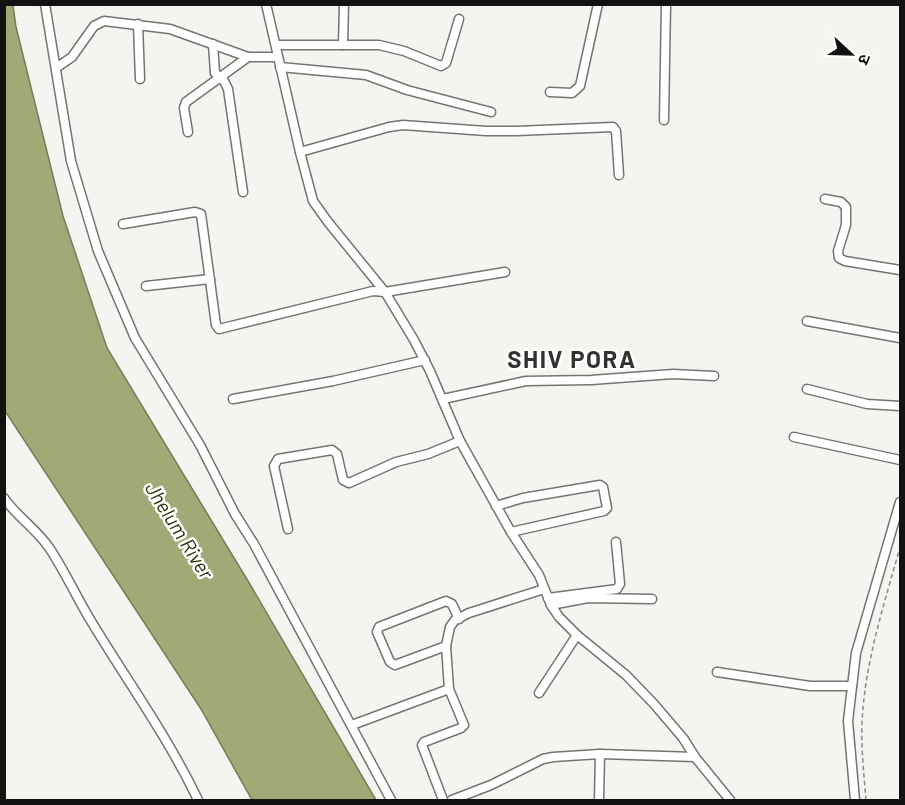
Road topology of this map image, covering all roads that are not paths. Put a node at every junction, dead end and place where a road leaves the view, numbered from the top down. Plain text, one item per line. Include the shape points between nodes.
1 (45, 4) edge
2 (266, 4) edge
3 (344, 4) edge
4 (598, 4) edge
5 (666, 4) edge
6 (459, 19) dead end
7 (138, 24) junction
8 (213, 44) junction
9 (276, 45) junction
10 (343, 45) junction
11 (249, 57) junction
12 (278, 57) junction
13 (280, 67) junction
14 (56, 68) junction
15 (220, 78) junction
16 (140, 79) dead end
17 (550, 92) dead end
18 (491, 112) dead end
19 (664, 120) dead end
20 (188, 132) dead end
21 (300, 152) junction
22 (619, 175) dead end
23 (243, 192) dead end
24 (825, 199) dead end
25 (123, 224) dead end
26 (900, 270) edge
27 (505, 272) dead end
28 (210, 279) junction
29 (146, 286) dead end
30 (386, 292) junction
31 (807, 321) dead end
32 (900, 338) edge
33 (424, 360) junction
34 (714, 376) dead end
35 (807, 389) dead end
36 (233, 399) dead end
37 (443, 399) junction
38 (900, 406) edge
39 (794, 436) dead end
40 (460, 441) junction
41 (900, 460) edge
42 (4, 498) edge
43 (900, 502) edge
44 (496, 506) junction
45 (288, 529) dead end
46 (511, 532) junction
47 (616, 542) dead end
48 (548, 597) junction
49 (652, 599) dead end
50 (459, 619) junction
51 (577, 635) junction
52 (446, 646) junction
53 (717, 672) dead end
54 (852, 686) junction
55 (449, 689) junction
56 (539, 693) dead end
57 (352, 725) junction
58 (600, 754) junction
59 (695, 757) junction
60 (198, 801) edge
61 (391, 801) edge
62 (444, 801) edge
63 (452, 801) edge
64 (599, 801) edge
65 (730, 801) edge
66 (855, 801) edge

1 - 14 street
2 - 9 street
3 - 10 street
4 - 17 street via 580,86 572,93
5 - 19 street
6 - 10 street via 444,66 391,47
7 - 8 street via 170,29
7 - 14 street via 99,22 72,57
7 - 16 street
8 - 11 street
8 - 15 street via 213,68
9 - 10 street
9 - 12 street
11 - 12 street
11 - 15 street
12 - 13 street
13 - 18 street via 366,75
13 - 21 street
14 - 57 street via 80,194 98,251 135,338 200,445
15 - 20 street via 184,104
15 - 23 street via 228,89
21 - 22 street via 403,125 486,131 613,127
21 - 30 street via 313,201
24 - 26 street via 842,202 846,207 839,258
25 - 28 street via 201,214
27 - 30 street
28 - 29 street
28 - 30 street via 219,329 373,291
30 - 33 street
31 - 32 street
33 - 36 street
33 - 37 street
34 - 37 street via 672,374 525,381
35 - 38 street via 857,402
37 - 40 street
39 - 41 street
40 - 44 street
40 - 45 street via 396,462 349,483 343,480 337,454 332,450 278,459 274,466
42 - 60 street via 51,550 87,615 169,743
43 - 54 street via 856,653
44 - 46 street
44 - 46 street via 552,493 603,487 607,508 604,512
46 - 48 street via 539,575
47 - 48 street via 620,584 617,589
48 - 49 street
48 - 50 street via 469,613
48 - 51 street via 559,617
50 - 52 street via 447,632
50 - 52 street via 452,604 446,601 379,627 376,632 395,665
51 - 56 street
51 - 59 street via 626,675 672,725
52 - 55 street
53 - 54 street via 810,686
54 - 66 street via 848,721
55 - 57 street
55 - 62 street via 464,726 422,745
57 - 61 street
58 - 59 street
58 - 63 street via 543,759
58 - 64 street
59 - 65 street

